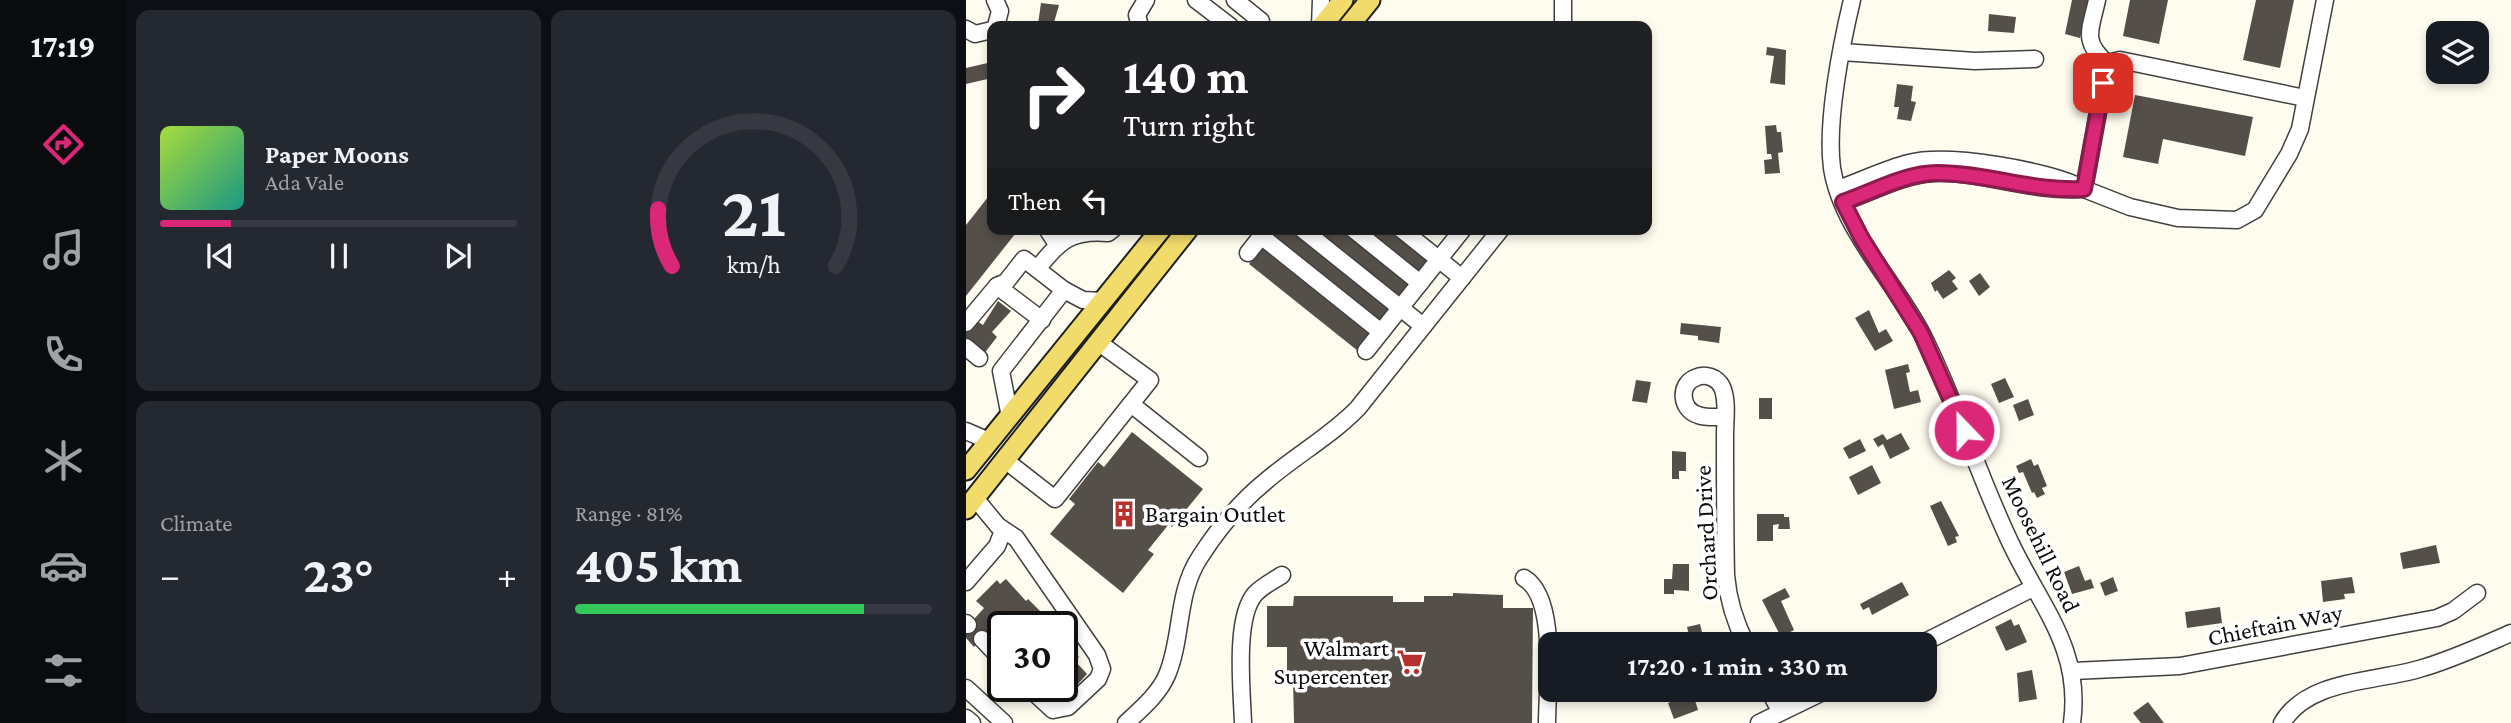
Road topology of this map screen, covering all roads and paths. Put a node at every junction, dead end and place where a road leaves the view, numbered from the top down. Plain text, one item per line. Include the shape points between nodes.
1 (995, 0) edge
2 (1146, 0) edge
3 (1196, 0) edge
4 (1235, 0) edge
5 (1321, 0) edge
6 (1343, 0) edge
7 (1370, 0) edge
8 (1563, 0) edge
9 (1852, 0) edge
10 (2097, 0) edge
11 (2325, 0) edge
12 (997, 21) edge
13 (1139, 21) edge
14 (1223, 21) edge
15 (1261, 21) edge
16 (1321, 21) edge
17 (1325, 21) edge
18 (1353, 21) edge
19 (1563, 21) edge
20 (966, 29) edge
21 (987, 32) edge
22 (1842, 52) junction
23 (2035, 59) dead end
24 (2107, 63) junction
25 (2305, 98) junction
26 (2084, 189) junction
27 (1840, 196) junction
28 (1051, 235) edge
29 (1076, 235) edge
30 (1156, 235) edge
31 (1183, 235) edge
32 (1262, 235) edge
33 (1266, 235) edge
34 (1310, 235) edge
35 (1360, 235) edge
36 (1408, 235) edge
37 (1455, 235) edge
38 (1461, 235) edge
39 (1495, 235) edge
40 (1057, 244) junction
41 (1248, 253) dead end
42 (1481, 254) junction
43 (1439, 260) junction
44 (1037, 269) junction
45 (1462, 278) junction
46 (1420, 283) junction
47 (997, 286) junction
48 (1064, 290) junction
49 (1103, 300) junction
50 (1401, 308) junction
51 (1042, 320) junction
52 (966, 323) edge
53 (1423, 326) junction
54 (1381, 332) junction
55 (1098, 342) junction
56 (966, 347) edge
57 (1366, 351) dead end
58 (979, 358) dead end
59 (1131, 404) junction
60 (1010, 417) junction
61 (1725, 417) dead end
62 (966, 430) edge
63 (989, 441) junction
64 (1199, 458) dead end
65 (1005, 460) junction
66 (966, 470) edge
67 (970, 504) edge
68 (1003, 531) junction
69 (1282, 575) dead end
70 (1524, 578) dead end
71 (966, 582) edge
72 (2033, 588) junction
73 (2477, 593) dead end
74 (1067, 611) edge
75 (1078, 628) edge
76 (1740, 632) edge
77 (2511, 634) edge
78 (1937, 636) edge
79 (982, 639) dead end
80 (987, 644) edge
81 (2073, 671) junction
82 (966, 688) edge
83 (1078, 698) edge
84 (1044, 702) edge
85 (1073, 702) edge
86 (1775, 702) edge
87 (1800, 702) edge
88 (1780, 711) junction
89 (966, 718) edge
90 (972, 723) edge
91 (1004, 723) edge
92 (1126, 723) edge
93 (1242, 723) edge
94 (1547, 723) edge
95 (1759, 723) edge
96 (2073, 723) edge
97 (2281, 723) edge

1 - 12 street via 1000,11
2 - 13 street via 1137,15
3 - 14 street
4 - 15 street
5 - 16 street
6 - 17 main road
7 - 18 main road
8 - 19 street
9 - 22 street, Moosehill Road
10 - 24 street via 2089,40
11 - 25 street
20 - 21 street
22 - 23 street via 1975,61
22 - 27 street, Moosehill Road via 1831,145
24 - 25 street via 2120,60
24 - 26 street
25 - 26 street via 2300,129 2289,154 2255,210 2237,220 2178,218
26 - 27 street via 1935,173
27 - 72 street, Moosehill Road via 1925,341
28 - 40 street
29 - 40 street
30 - 49 main road
31 - 55 main road
32 - 41 street
33 - 54 street
34 - 50 street
35 - 46 street
36 - 43 street
37 - 43 street
38 - 42 street
39 - 42 street
40 - 44 street
42 - 45 street
43 - 45 street
43 - 46 street
44 - 47 street via 1024,259 1006,282
44 - 48 street
45 - 53 street
46 - 50 street
47 - 51 street
47 - 52 street
48 - 49 street via 1083,300
48 - 51 street
49 - 60 main road
50 - 53 street
50 - 54 street
51 - 60 street via 1002,371
53 - 92 street via 1352,414 1265,481 1209,544 1188,578 1167,675
54 - 57 street
55 - 59 street via 1150,380
55 - 65 main road
56 - 58 street
59 - 64 street
59 - 65 street via 1055,499
60 - 63 main road
61 - 76 street, Orchard Drive via 1727,592
62 - 63 street
63 - 66 main road
65 - 67 main road
67 - 68 street
68 - 71 street via 997,546
68 - 74 street via 1016,538
69 - 93 street via 1255,594 1247,606
70 - 94 street via 1536,589 1543,608 1548,651
72 - 78 street
72 - 81 street, Moosehill Road
73 - 81 street, Chieftain Way via 2437,618 2180,666
75 - 83 street via 1102,669
77 - 97 street via 2420,669 2315,694 2294,705
79 - 80 street
81 - 96 street, Moosehill Road
82 - 91 street
84 - 85 street via 1053,710
86 - 88 street
87 - 88 street
88 - 95 street
89 - 90 street

